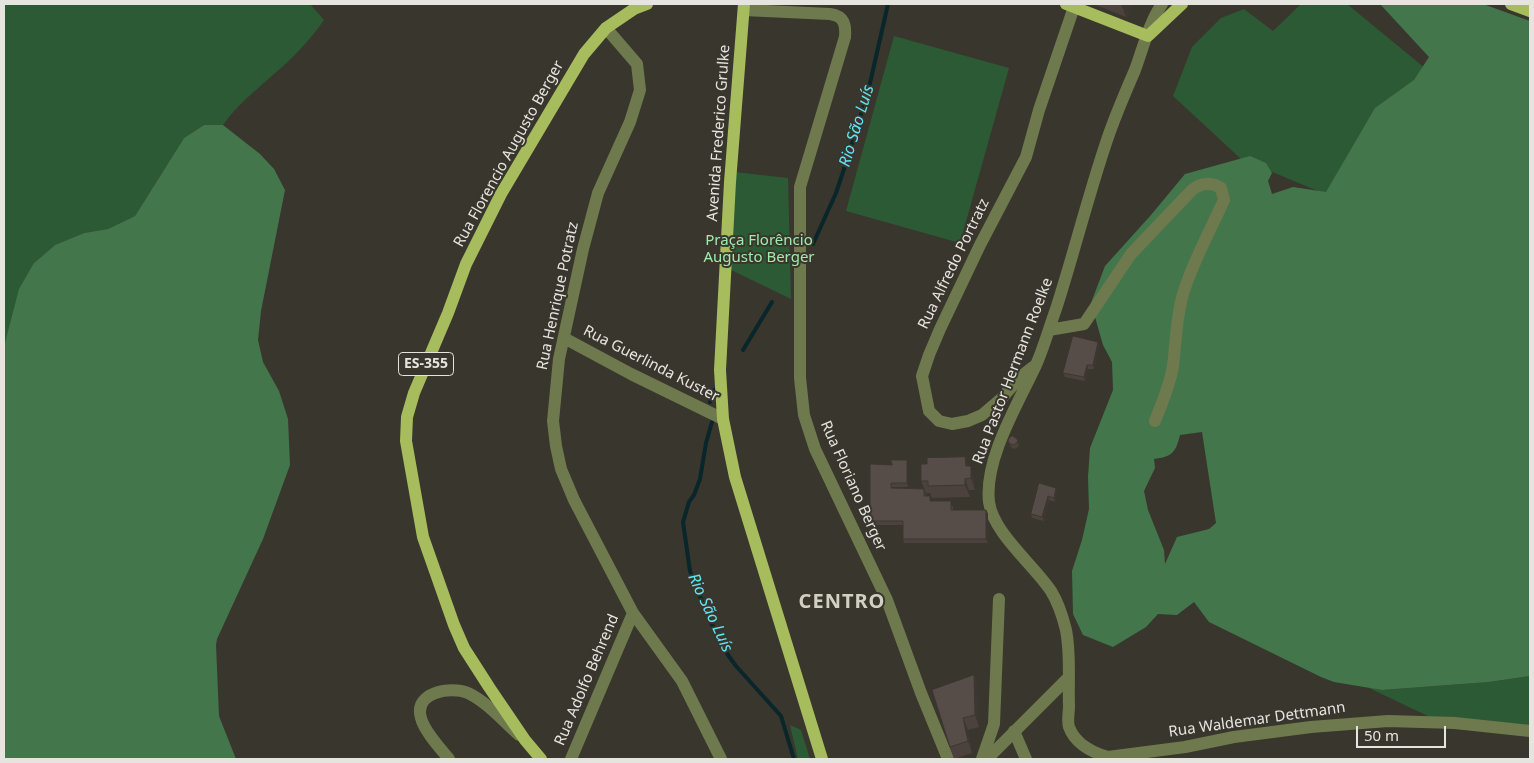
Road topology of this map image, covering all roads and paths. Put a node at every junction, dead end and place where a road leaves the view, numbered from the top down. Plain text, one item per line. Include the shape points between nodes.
1 (647, 4) edge
2 (1162, 4) edge
3 (1182, 4) edge
4 (1511, 4) edge
5 (1070, 5) edge
6 (744, 7) edge
7 (1530, 11) edge
8 (606, 28) junction
9 (1148, 36) junction
10 (1049, 330) junction
11 (564, 338) junction
12 (1036, 363) junction
13 (723, 418) junction
14 (1155, 421) dead end
15 (998, 599) dead end
16 (633, 614) junction
17 (1068, 678) junction
18 (1014, 731) junction
19 (1530, 731) edge
20 (525, 740) junction
21 (1112, 758) edge
22 (449, 759) edge
23 (541, 759) edge
24 (571, 759) edge
25 (721, 759) edge
26 (822, 759) edge
27 (948, 759) edge
28 (982, 759) edge
29 (987, 759) edge
30 (1026, 759) edge

1 - 8 main road, Rua Florencio Augusto Berger / ES-355
2 - 9 street, Rua Pastor Hermann Roelke via 1154,15
3 - 9 main road
4 - 7 main road
5 - 9 main road
5 - 12 street, Rua Alfredo Portratz via 1026,157 980,245 929,355 922,376 929,411 939,421 952,424 982,415
6 - 13 main road, Avenida Frederico Grulke via 727,232 720,370
6 - 27 street, Rua Floriano Berger via 836,15 845,24 845,37 800,187 800,378 804,415 815,448 888,600
8 - 11 street, Rua Henrique Potratz via 637,64 640,90 630,122 598,193
8 - 20 main road, Rua Florencio Augusto Berger / ES-355 via 580,62 478,238 423,371 408,417 406,441 423,537 454,626 464,648
9 - 10 street, Rua Pastor Hermann Roelke via 1107,139
10 - 12 street, Rua Pastor Hermann Roelke
10 - 14 street via 1084,324 1131,254 1192,190 1204,184 1221,188 1224,200 1182,295 1173,367
11 - 13 street, Rua Guerlinda Kuster
11 - 16 street, Rua Henrique Potratz via 553,421 561,469
12 - 17 street, Rua Pastor Hermann Roelke via 992,462 989,504 996,523 1051,591 1066,630
13 - 26 main road, Avenida Frederico Grulke via 735,477
15 - 28 street via 994,724
16 - 24 street, Rua Adolfo Behrend
16 - 25 street, Rua Henrique Potratz via 682,681
17 - 18 street
17 - 21 street, Rua Waldemar Dettmann via 1069,726 1085,746
18 - 29 street
18 - 30 street
19 - 21 street, Rua Waldemar Dettmann via 1455,723 1388,721 1263,733
20 - 22 street via 469,694 440,690 426,699 420,709 421,718
20 - 23 main road, Rua Florencio Augusto Berger / ES-355

